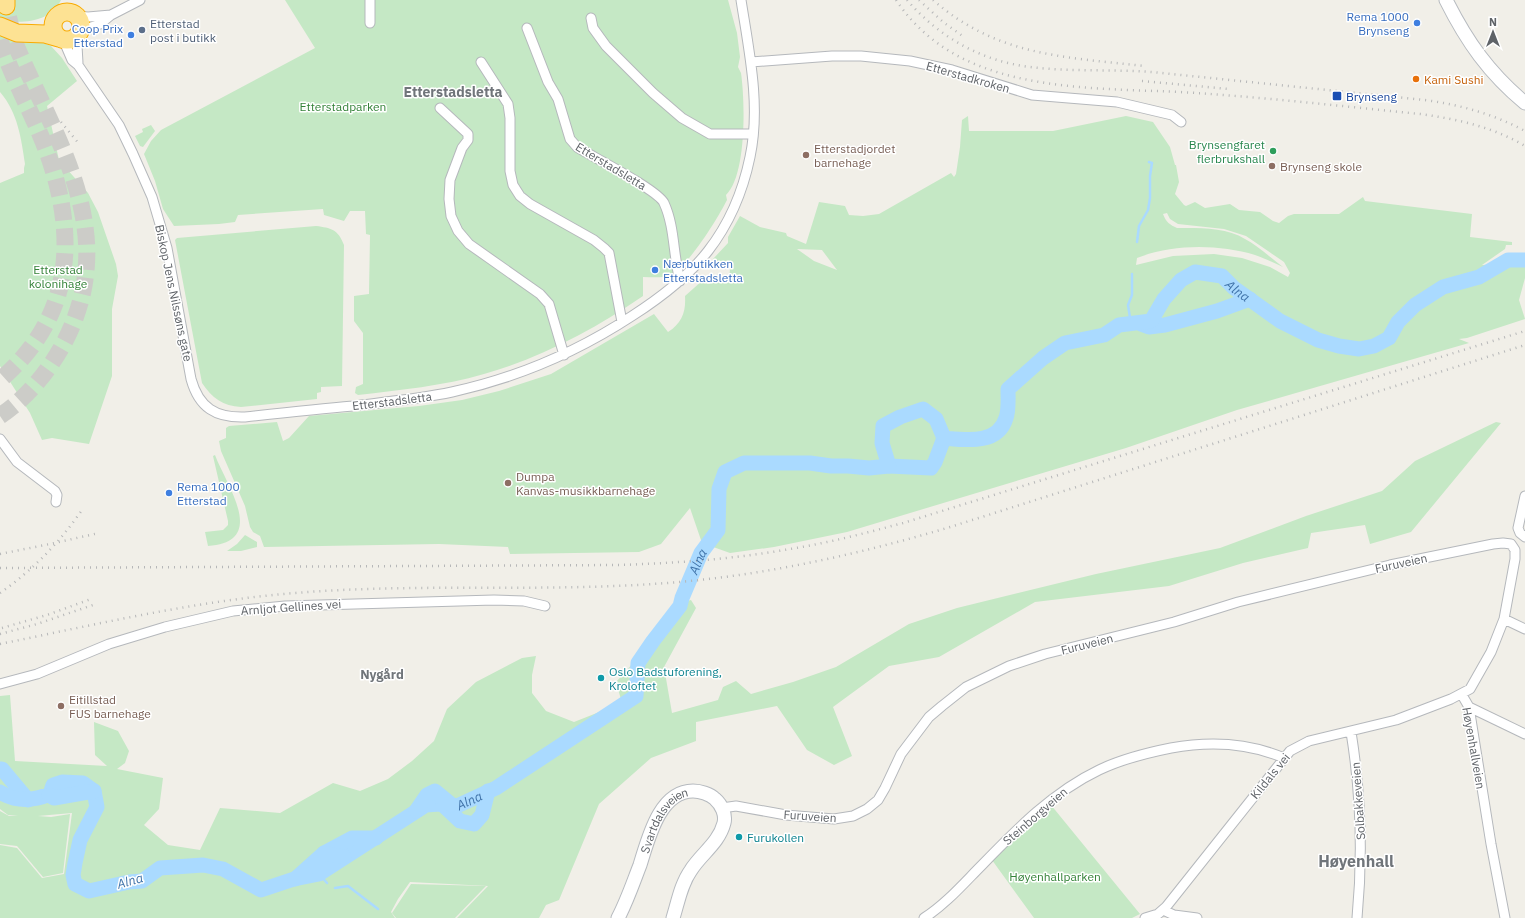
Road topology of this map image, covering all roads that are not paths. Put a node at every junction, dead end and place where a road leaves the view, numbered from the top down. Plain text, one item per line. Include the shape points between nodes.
1 (64, 0) edge
2 (140, 0) edge
3 (370, 0) edge
4 (741, 0) edge
5 (1446, 0) edge
6 (111, 15) junction
7 (591, 18) dead end
8 (69, 23) edge
9 (370, 24) dead end
10 (3, 27) edge
11 (527, 28) dead end
12 (481, 62) dead end
13 (751, 62) junction
14 (78, 65) junction
15 (1525, 103) edge
16 (440, 108) dead end
17 (1181, 122) dead end
18 (753, 134) junction
19 (680, 281) junction
20 (622, 322) junction
21 (564, 355) junction
22 (215, 412) joint
23 (0, 438) edge
24 (1525, 496) edge
25 (56, 502) dead end
26 (1523, 536) edge
27 (1511, 544) joint
28 (545, 606) dead end
29 (1504, 619) junction
30 (1525, 629) edge
31 (0, 684) edge
32 (1462, 695) junction
33 (1469, 707) junction
34 (1351, 732) junction
35 (1525, 734) edge
36 (1284, 758) junction
37 (722, 808) junction
38 (1163, 910) junction
39 (618, 918) edge
40 (673, 918) edge
41 (924, 918) edge
42 (1146, 918) edge
43 (1196, 918) edge
44 (1357, 918) edge
45 (1505, 918) edge

1 - 8 highway
2 - 6 street
3 - 9 street
4 - 13 street, Etterstadsletta
5 - 15 street via 1479,56 1501,82
6 - 8 street
6 - 8 street via 100,24
7 - 18 street via 593,28 606,46 682,118 710,134
8 - 10 highway via 45,34 17,33
8 - 14 street, Biskop Jens Nilssøns gate via 76,46
8 - 14 street, Biskop Jens Nilssøns gate via 72,60
11 - 19 street, Etterstadsletta via 548,82 558,99 570,139 577,147 651,189 664,201 670,219
12 - 20 street via 508,104 510,171 513,185 520,196 530,204 594,240 609,253
13 - 17 street, Etterstadkroken via 832,56 910,61 952,70 1032,95 1116,102 1172,115
13 - 18 street, Etterstadsletta
14 - 22 street, Biskop Jens Nilssøns gate via 113,115 146,182 167,248 193,387 202,403
16 - 21 street via 468,134 468,140 462,148 450,180 451,216 458,231 469,244 540,294 549,304
18 - 19 street, Etterstadsletta via 739,196 730,216 708,251
19 - 20 street, Etterstadsletta
20 - 21 street, Etterstadsletta
21 - 22 street, Etterstadsletta via 514,375 433,396 245,417
23 - 25 street via 17,462 55,491
24 - 26 street via 1518,528
27 - 29 street, Høyenhallveien via 1515,550 1515,559
27 - 37 street, Furuveien via 1500,543 1390,565 1238,602 1174,622 1045,654 1009,666 966,687 929,717 901,754 878,800 853,816 828,818 786,815 736,806
28 - 31 street, Arnljot Gellines vei via 524,601 494,600 285,606 232,611 109,644 37,674
29 - 30 street
29 - 32 street, Høyenhallveien via 1494,646 1475,681
32 - 33 street, Høyenhallveien
32 - 34 street, Kildals vei via 1396,720
33 - 35 street
33 - 45 street, Høyenhallveien
34 - 36 street, Kildals vei via 1309,741 1295,747
34 - 44 street, Solbakkeveien via 1360,813
36 - 38 street, Kildals vei
36 - 41 street, Steinborgveien via 1261,749 1230,745 1198,745 1148,752 1114,763 1057,795
37 - 39 street, Svartdalsveien via 712,796 696,791 683,793 665,806 655,821
37 - 40 street via 724,822 721,832 687,875
38 - 42 street, Kildals vei
38 - 43 street via 1174,915

